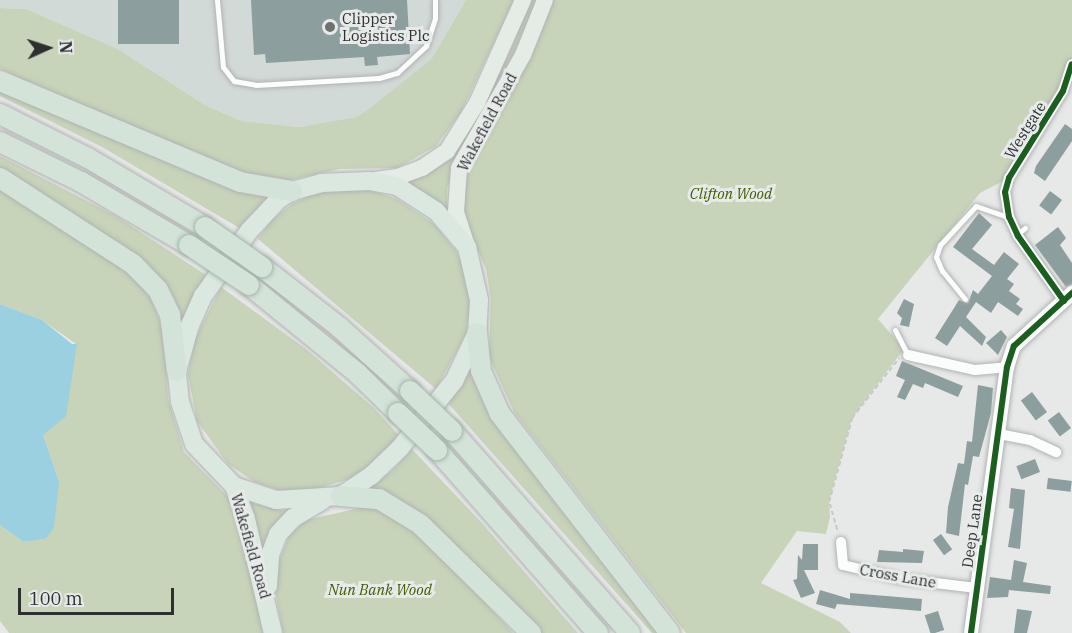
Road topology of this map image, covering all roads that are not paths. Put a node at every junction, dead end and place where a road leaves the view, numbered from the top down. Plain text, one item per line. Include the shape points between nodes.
1 (217, 0) edge
2 (435, 0) edge
3 (523, 0) edge
4 (545, 0) edge
5 (1072, 64) edge
6 (0, 81) edge
7 (0, 114) edge
8 (0, 142) edge
9 (0, 178) edge
10 (369, 181) junction
11 (292, 191) junction
12 (1010, 217) junction
13 (467, 247) junction
14 (1068, 297) edge
15 (965, 299) dead end
16 (895, 330) dead end
17 (477, 333) junction
18 (908, 355) joint
19 (1006, 367) junction
20 (177, 371) junction
21 (999, 434) junction
22 (1056, 452) dead end
23 (234, 486) junction
24 (334, 497) junction
25 (841, 542) road end
26 (976, 588) junction
27 (267, 606) junction
28 (273, 633) edge
29 (531, 633) edge
30 (598, 633) edge
31 (630, 633) edge
32 (670, 633) edge
33 (971, 633) edge

1 - 2 lane via 223,67 234,81 256,85 379,78 398,73 426,46 435,18
3 - 10 main road, Wakefield Road via 477,103 447,151 414,171
4 - 13 main road, Wakefield Road via 523,55 459,168 456,212
5 - 12 street, Westgate via 1063,91 1009,178 1005,192
6 - 11 highway via 240,182
7 - 31 highway, bridge via 88,158 204,227 339,327 452,431
8 - 30 highway, bridge via 81,182 189,245 249,285 358,374 437,450
9 - 20 highway via 133,264 158,290 170,315
10 - 11 highway via 321,183
10 - 13 highway via 397,186 436,211
11 - 20 highway via 249,231 203,296
12 - 14 street, Westgate
12 - 15 lane via 976,206 940,245 936,257 942,271
13 - 17 highway via 479,300
14 - 19 street via 1014,346
16 - 18 lane
17 - 24 highway, Wakefield Road via 454,381 400,448 372,475
17 - 32 highway via 481,370 500,414
18 - 19 street via 975,370
19 - 21 street, Deep Lane
20 - 23 highway via 180,402 194,444
21 - 22 street via 1030,440
21 - 26 street, Deep Lane
23 - 24 highway via 276,500
23 - 27 highway, Wakefield Road
24 - 27 highway, Wakefield Road via 293,518 278,534 270,555
24 - 29 highway via 379,499 420,524
25 - 26 street, Cross Lane via 843,565 902,579
26 - 33 street, Deep Lane
27 - 28 highway, Wakefield Road

